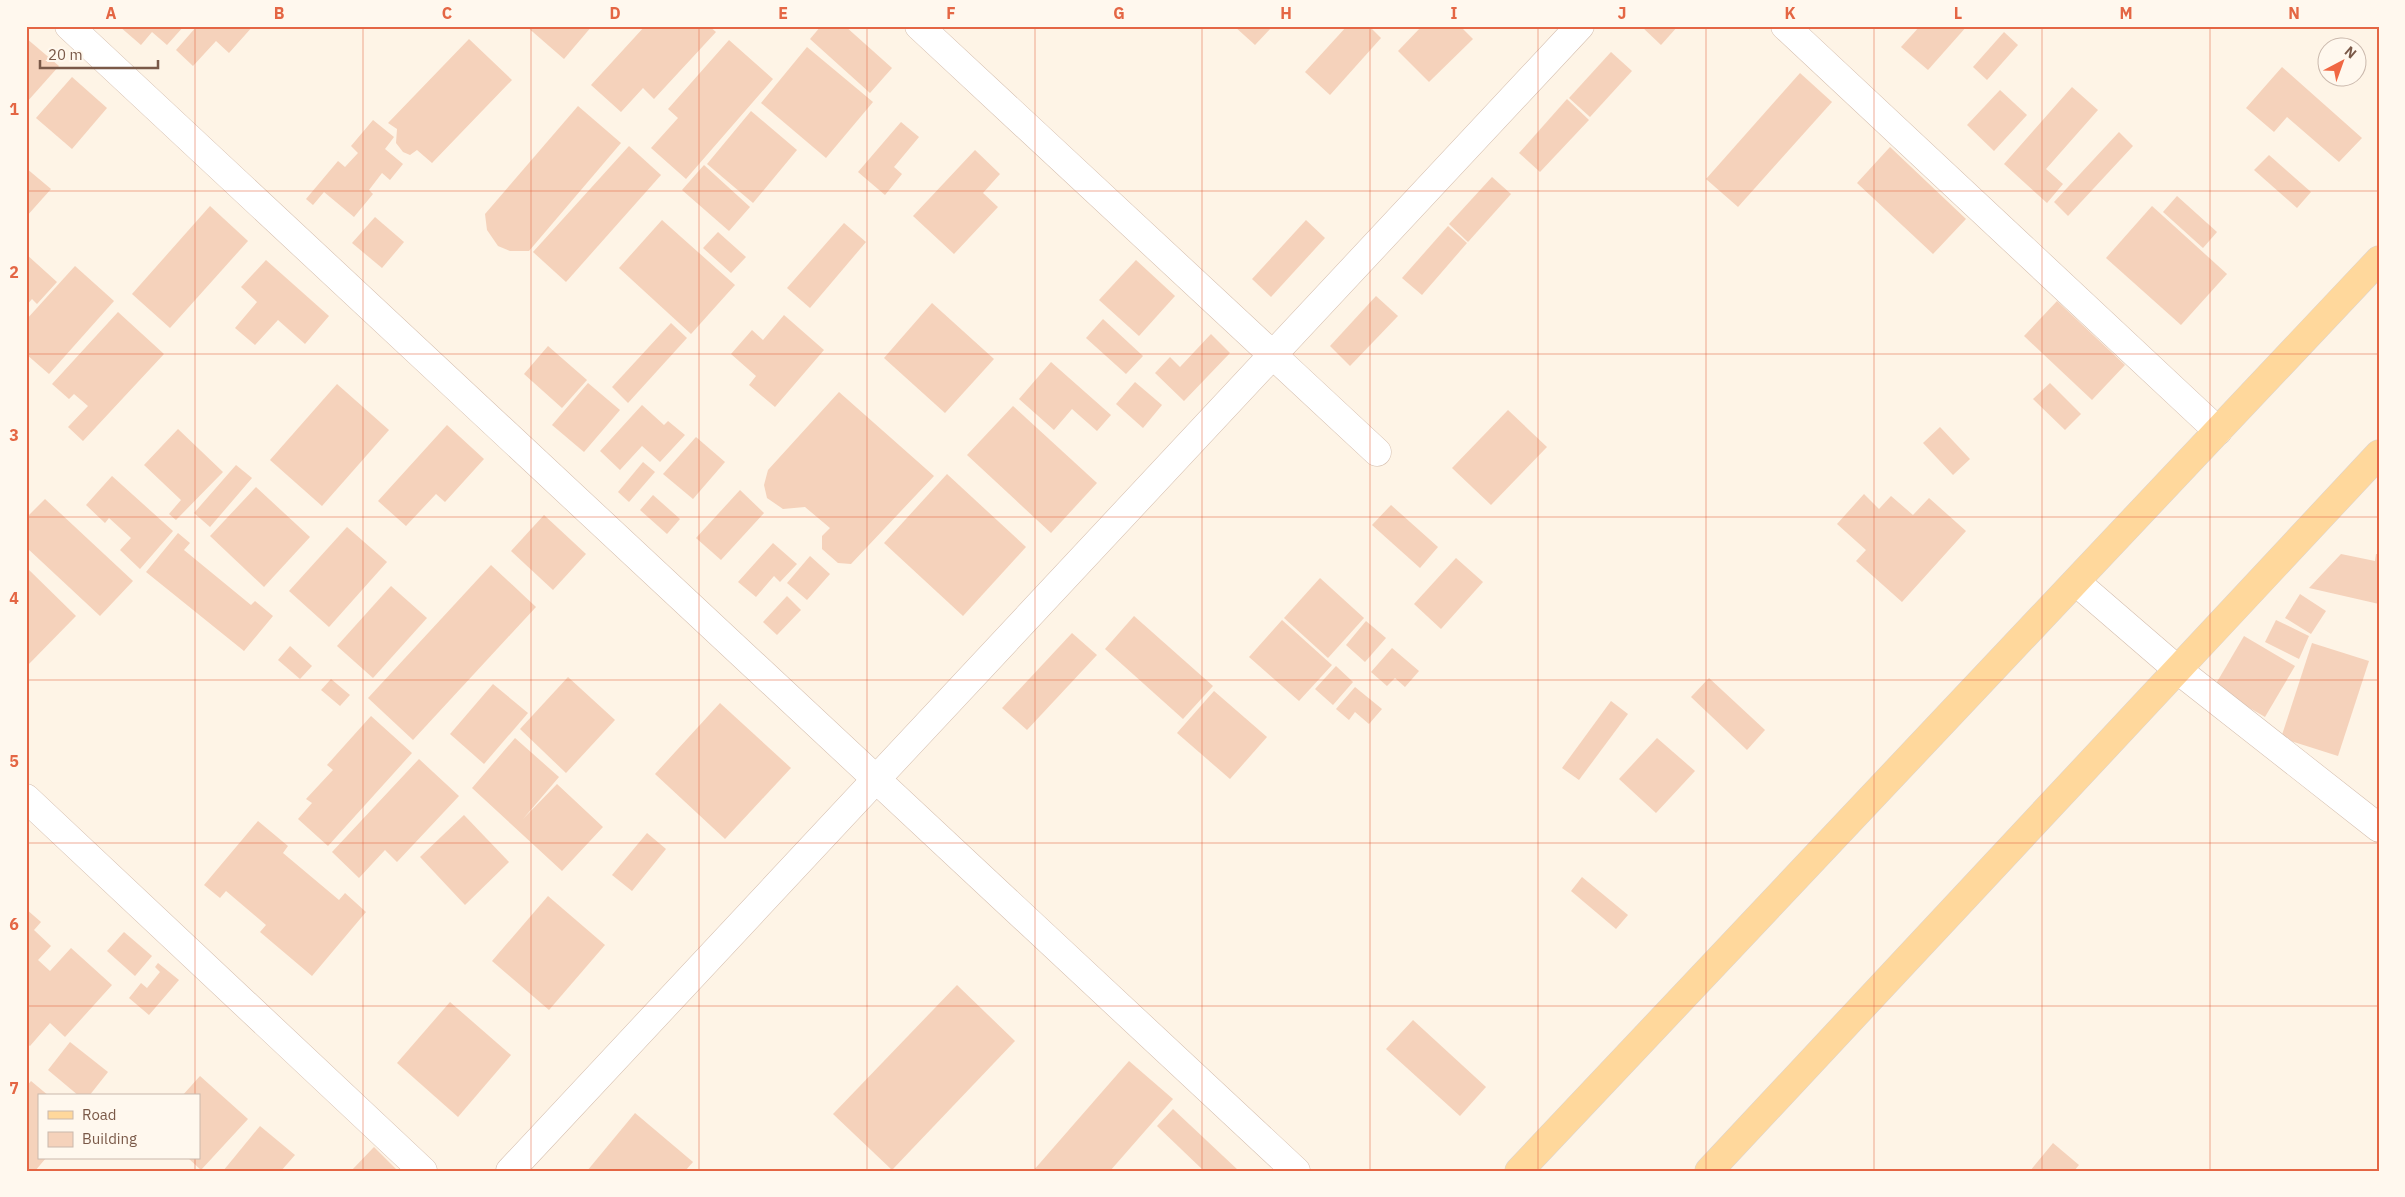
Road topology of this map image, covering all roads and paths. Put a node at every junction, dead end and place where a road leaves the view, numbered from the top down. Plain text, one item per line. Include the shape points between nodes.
1 (69, 26) edge
2 (919, 26) edge
3 (1580, 26) edge
4 (1785, 26) edge
5 (2379, 260) edge
6 (1272, 355) junction
7 (2218, 431) junction
8 (1377, 452) dead end
9 (2379, 454) edge
10 (2076, 582) junction
11 (2178, 670) junction
12 (876, 780) junction
13 (26, 798) edge
14 (2379, 828) edge
15 (423, 1171) edge
16 (510, 1171) edge
17 (1296, 1171) edge
18 (1519, 1171) edge
19 (1709, 1171) edge

1 - 12 street
2 - 6 street
3 - 6 street
4 - 7 street
5 - 7 main road
6 - 8 street
6 - 12 street
7 - 10 main road
9 - 11 main road
10 - 11 street
10 - 18 main road
11 - 14 street
11 - 19 main road
12 - 16 street
12 - 17 street
13 - 15 street

